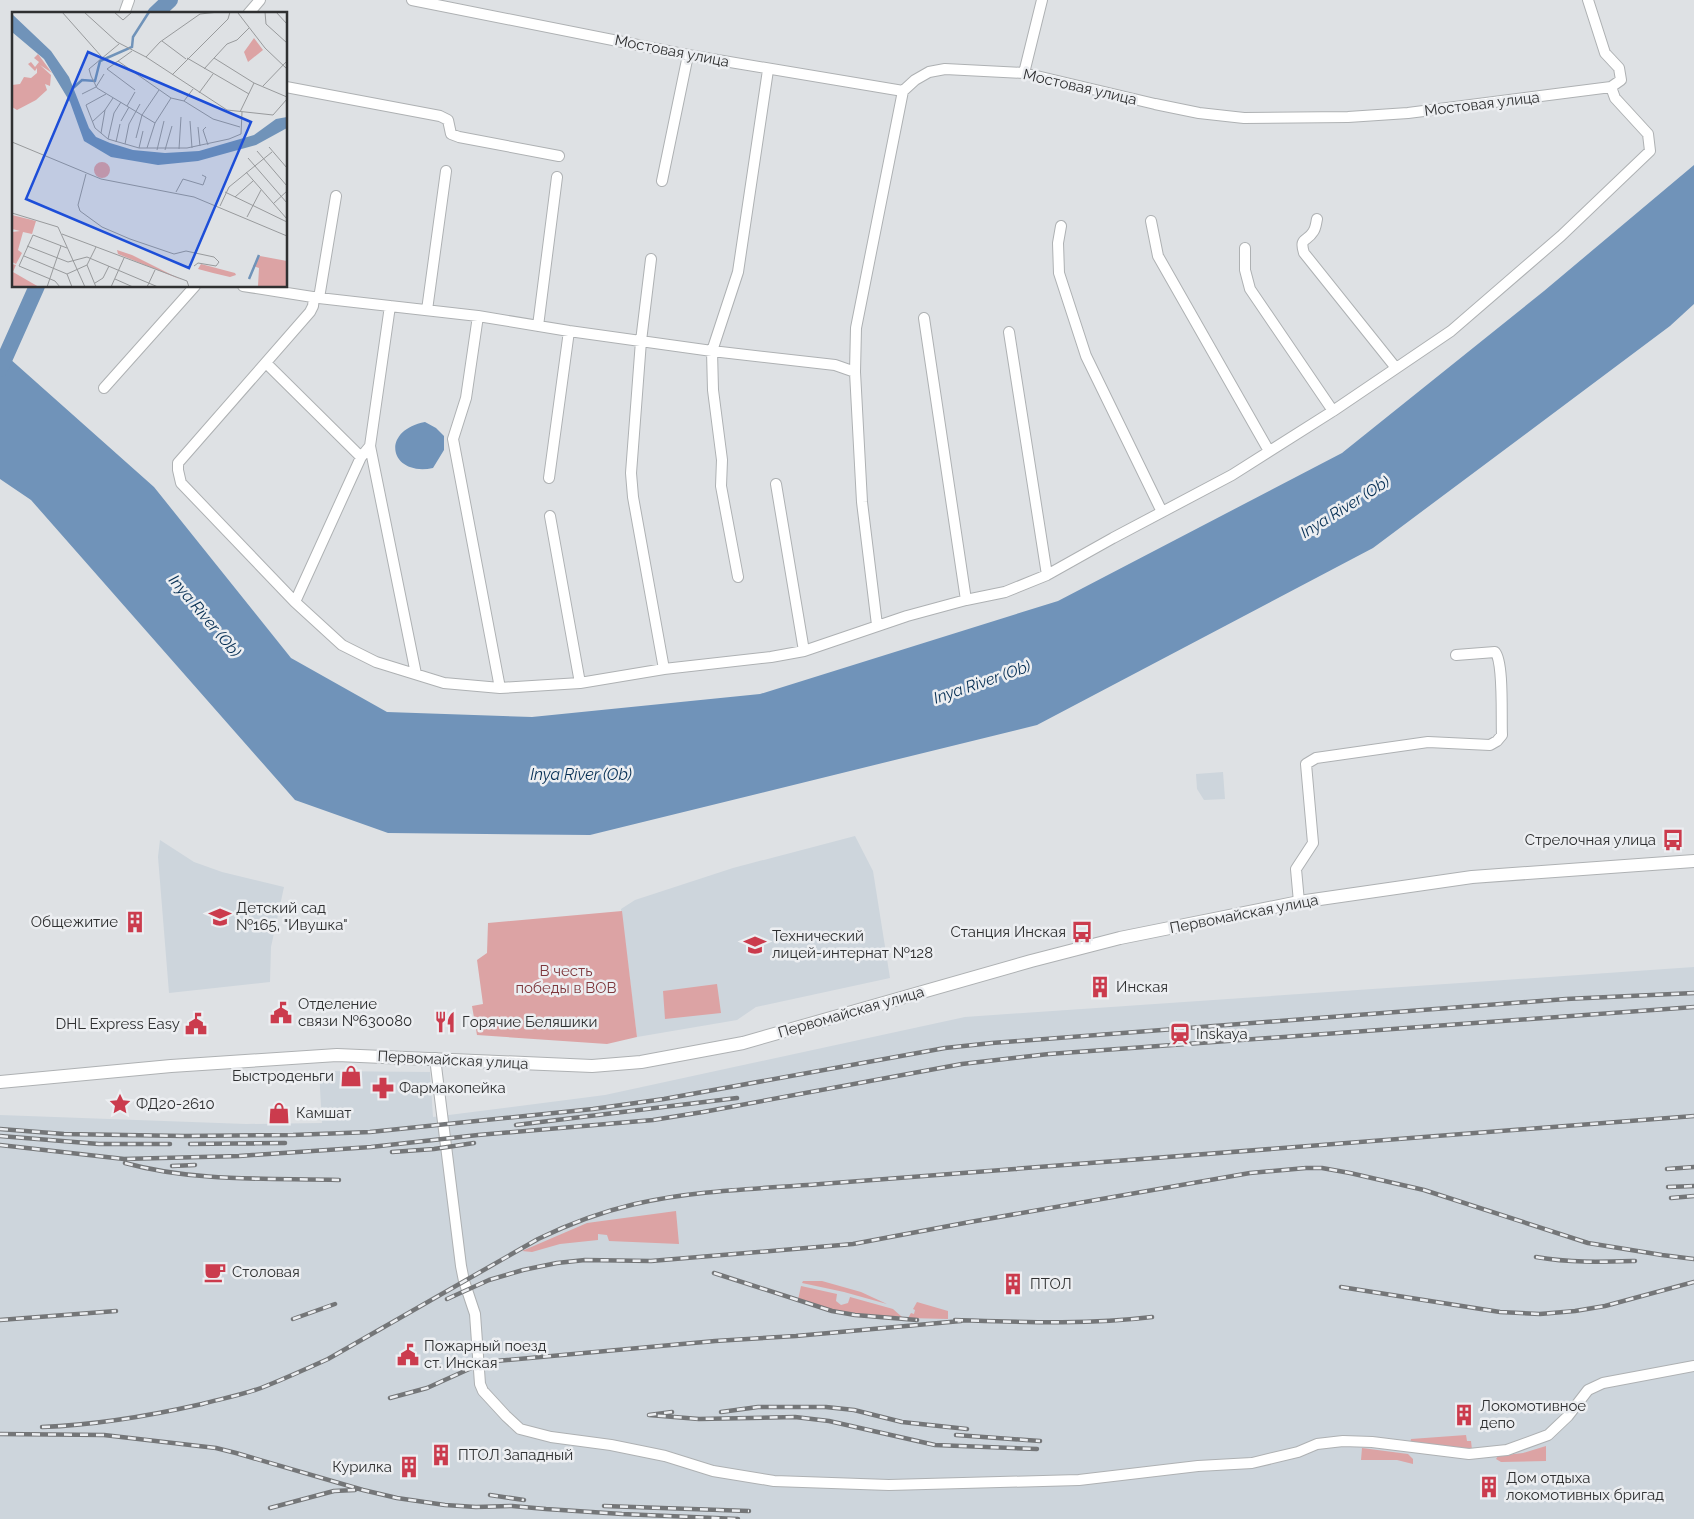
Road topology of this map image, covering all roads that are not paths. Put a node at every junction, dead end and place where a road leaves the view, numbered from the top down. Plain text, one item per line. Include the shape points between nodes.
1 (129, 0) edge
2 (260, 0) edge
3 (412, 0) edge
4 (1042, 0) edge
5 (1588, 0) edge
6 (125, 12) edge
7 (250, 12) edge
8 (688, 55) junction
9 (768, 70) junction
10 (1024, 73) junction
11 (288, 87) edge
12 (1610, 88) junction
13 (903, 91) junction
14 (559, 156) dead end
15 (446, 171) dead end
16 (557, 177) dead end
17 (662, 182) dead end
18 (336, 196) dead end
19 (1317, 219) dead end
20 (1151, 221) dead end
21 (1061, 226) dead end
22 (1245, 248) dead end
23 (652, 259) dead end
24 (193, 288) edge
25 (256, 288) edge
26 (317, 297) junction
27 (390, 306) junction
28 (427, 310) junction
29 (478, 316) junction
30 (924, 318) dead end
31 (538, 326) junction
32 (569, 331) junction
33 (1009, 332) dead end
34 (641, 341) junction
35 (712, 351) junction
36 (266, 363) junction
37 (1396, 368) junction
38 (855, 372) junction
39 (104, 388) dead end
40 (1333, 411) junction
41 (370, 446) junction
42 (1269, 451) junction
43 (361, 456) junction
44 (549, 478) dead end
45 (776, 484) dead end
46 (1162, 512) junction
47 (550, 516) dead end
48 (1047, 575) junction
49 (738, 577) dead end
50 (966, 600) junction
51 (295, 602) junction
52 (877, 625) junction
53 (804, 651) junction
54 (1456, 654) dead end
55 (664, 669) junction
56 (416, 674) junction
57 (580, 683) junction
58 (500, 688) junction
59 (1694, 861) edge
60 (1299, 902) junction
61 (435, 1058) junction
62 (0, 1082) edge
63 (1694, 1366) edge

1 - 6 street
2 - 7 street
3 - 8 street, Мостовая улица
4 - 10 street
5 - 12 street via 1605,53 1619,68 1620,80
8 - 9 street, Мостовая улица
8 - 17 street
9 - 13 street, Мостовая улица
9 - 35 street via 738,272
10 - 12 street, Мостовая улица via 1154,104 1244,118 1408,113
10 - 13 street, Мостовая улица via 929,72
11 - 14 street via 440,116 448,120 451,134 459,137
12 - 37 street via 1648,134 1650,151 1561,236 1451,331
13 - 38 street via 856,328
15 - 28 street
16 - 31 street
18 - 26 street
19 - 37 street via 1314,231 1302,245 1304,253
20 - 42 street via 1158,256
21 - 46 street via 1058,273 1086,356
22 - 40 street via 1245,270 1250,289
23 - 34 street
24 - 39 street
25 - 26 street
26 - 27 street
26 - 36 street via 310,312
27 - 28 street
27 - 41 street
28 - 29 street
29 - 31 street
29 - 58 street via 466,398 453,439
30 - 50 street
31 - 32 street
32 - 34 street
32 - 44 street
33 - 48 street
34 - 35 street
34 - 55 street via 631,473
35 - 38 street via 835,365
35 - 49 street via 722,460 721,486
36 - 43 street
36 - 51 street via 178,463 178,470 181,483
37 - 40 street
38 - 52 street via 862,502
40 - 42 street
41 - 43 street
41 - 56 street
42 - 46 street via 1232,475
43 - 51 street
45 - 53 street
46 - 48 street
47 - 57 street
48 - 50 street via 1005,592
50 - 52 street
51 - 56 street via 342,645 376,662
52 - 53 street
53 - 55 street
54 - 60 street via 1498,654 1502,735 1490,745 1428,742 1316,758 1306,764 1313,843 1296,868
55 - 57 street
56 - 58 street via 444,683
57 - 58 street
59 - 60 main road, Первомайская улица via 1472,877
60 - 61 main road, Первомайская улица via 1059,953 743,1043 687,1054 592,1066
61 - 62 main road, Первомайская улица via 358,1054 279,1058
61 - 63 street via 461,1266 475,1314 480,1384 520,1429 551,1437 611,1445 665,1456 714,1471 774,1481 889,1485 1064,1481 1252,1462 1298,1452 1317,1444 1343,1441 1469,1454 1507,1450 1548,1435 1588,1390 1603,1383

